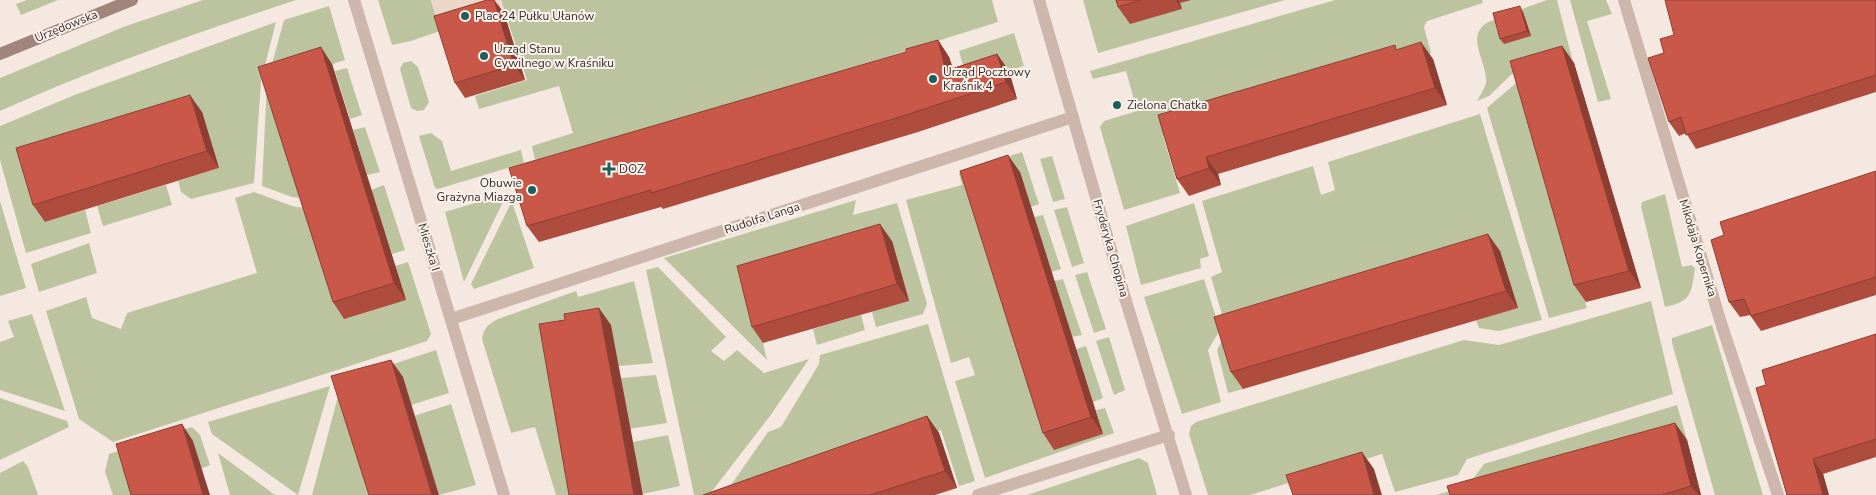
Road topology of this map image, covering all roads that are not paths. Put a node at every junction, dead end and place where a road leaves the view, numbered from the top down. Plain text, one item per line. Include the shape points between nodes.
1 (132, 0) edge
2 (354, 0) edge
3 (1039, 0) edge
4 (1624, 0) edge
5 (0, 54) edge
6 (1073, 117) junction
7 (451, 319) junction
8 (1169, 435) junction
9 (504, 495) edge
10 (978, 495) edge
11 (1186, 495) edge
12 (1778, 495) edge

1 - 5 street, Urzędowska
2 - 7 street, Mieszka I
3 - 6 street, Fryderyka Chopina
4 - 12 street, Mikołaja Kopernika via 1721,322
6 - 7 street, Rudolfa Langa
6 - 8 street, Fryderyka Chopina
7 - 9 street, Mieszka I
8 - 10 street
8 - 11 street, Fryderyka Chopina

